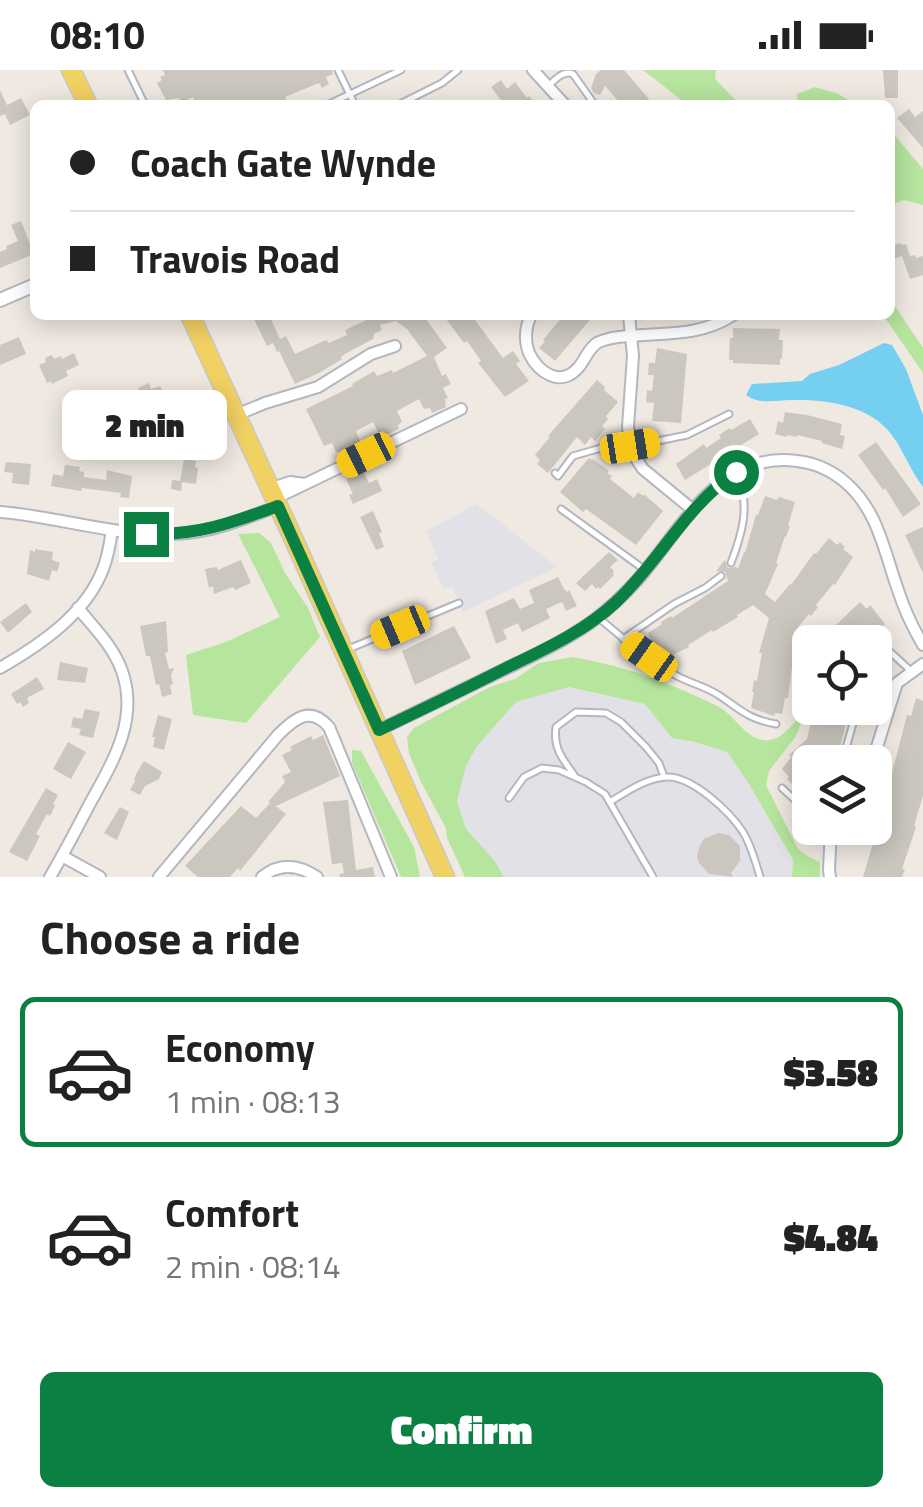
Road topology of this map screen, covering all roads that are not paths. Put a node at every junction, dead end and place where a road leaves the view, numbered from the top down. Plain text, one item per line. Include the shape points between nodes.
1 (71, 70) edge
2 (128, 70) edge
3 (338, 70) edge
4 (401, 70) edge
5 (458, 70) edge
6 (532, 70) edge
7 (548, 86) junction
8 (350, 94) junction
9 (86, 100) edge
10 (143, 100) edge
11 (337, 100) edge
12 (353, 100) edge
13 (408, 100) edge
14 (561, 100) edge
15 (592, 100) edge
16 (30, 287) edge
17 (0, 300) edge
18 (192, 320) edge
19 (529, 320) edge
20 (630, 320) edge
21 (724, 320) edge
22 (632, 337) junction
23 (395, 346) dead end
24 (460, 409) dead end
25 (729, 414) dead end
26 (236, 415) junction
27 (629, 443) junction
28 (736, 472) junction
29 (555, 473) dead end
30 (274, 498) junction
31 (561, 509) dead end
32 (692, 510) junction
33 (0, 512) edge
34 (112, 530) junction
35 (731, 563) dead end
36 (646, 570) junction
37 (721, 576) dead end
38 (459, 602) dead end
39 (78, 608) junction
40 (598, 617) junction
41 (623, 639) junction
42 (923, 645) edge
43 (343, 651) junction
44 (892, 654) edge
45 (923, 664) edge
46 (0, 668) edge
47 (912, 672) junction
48 (776, 724) dead end
49 (379, 730) junction
50 (877, 745) edge
51 (576, 777) junction
52 (664, 777) junction
53 (782, 788) dead end
54 (792, 797) edge
55 (509, 798) dead end
56 (610, 802) junction
57 (830, 845) edge
58 (62, 856) junction
59 (50, 877) edge
60 (100, 877) edge
61 (159, 877) edge
62 (262, 877) edge
63 (317, 877) edge
64 (392, 877) edge
65 (444, 877) edge
66 (654, 877) edge
67 (760, 877) edge
68 (830, 877) edge

1 - 9 main road
2 - 10 lane
3 - 8 lane
4 - 8 lane
5 - 13 lane
6 - 7 street
7 - 14 street
7 - 15 lane via 569,72
8 - 11 lane
8 - 12 lane
16 - 17 street
18 - 26 main road
19 - 22 street via 528,351 552,376 572,374 598,342
20 - 22 street
21 - 22 street via 699,331
22 - 27 street
23 - 26 street via 318,387
24 - 30 street via 306,484 290,482
25 - 27 lane via 687,435
26 - 30 main road
27 - 29 lane via 573,456
27 - 32 street via 643,470
28 - 32 street
28 - 35 lane via 744,506
28 - 42 street via 790,460 846,483 877,526
30 - 34 street via 228,524 195,532
30 - 43 main road
31 - 36 lane
32 - 36 street
33 - 34 street
34 - 39 street via 105,566
36 - 40 street
37 - 41 lane
38 - 43 lane
39 - 46 street
39 - 58 street via 115,656 126,684 127,719 115,756
40 - 41 lane
40 - 49 street
41 - 48 lane via 738,711
43 - 49 main road
44 - 47 lane
45 - 47 street
47 - 50 street via 896,683
49 - 65 main road
51 - 52 lane via 554,739 556,726 576,712 622,722
51 - 55 lane via 542,768 524,777
51 - 56 lane
52 - 56 lane
52 - 67 lane via 702,790 726,810 744,833
53 - 54 lane
56 - 66 lane
57 - 68 street
58 - 59 street
58 - 60 street
61 - 64 street via 278,735 307,716 329,727
62 - 63 street via 288,866

